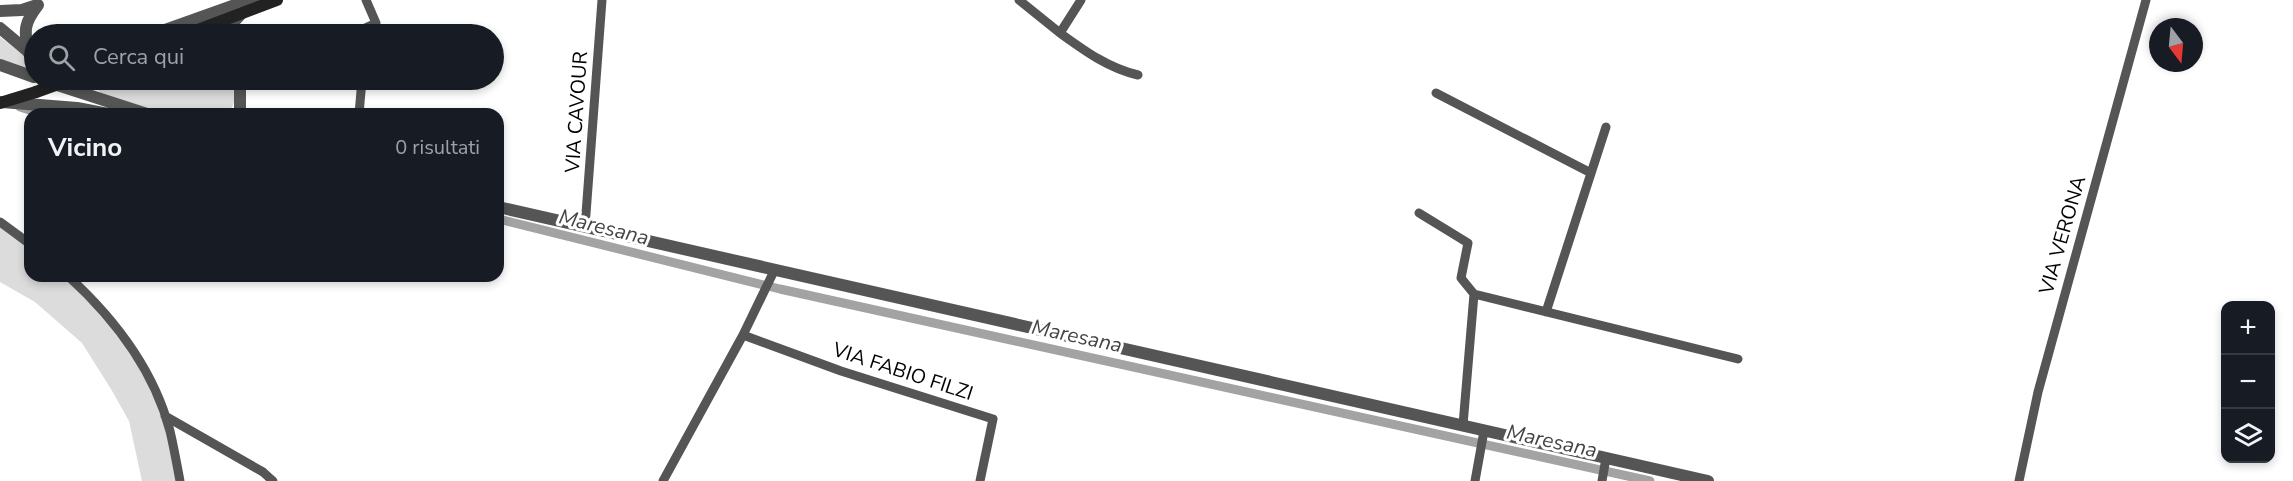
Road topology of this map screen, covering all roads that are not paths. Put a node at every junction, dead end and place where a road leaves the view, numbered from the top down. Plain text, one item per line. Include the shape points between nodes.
1 (254, 0) edge
2 (277, 0) edge
3 (366, 0) edge
4 (602, 0) edge
5 (1019, 0) edge
6 (1081, 0) edge
7 (2146, 0) edge
8 (43, 2) edge
9 (0, 11) edge
10 (241, 14) junction
11 (26, 24) edge
12 (181, 24) edge
13 (214, 24) edge
14 (232, 24) edge
15 (372, 24) edge
16 (0, 28) edge
17 (1060, 33) junction
18 (24, 48) edge
19 (0, 65) edge
20 (24, 73) edge
21 (1138, 75) dead end
22 (42, 90) edge
23 (73, 90) edge
24 (240, 90) edge
25 (361, 90) edge
26 (1436, 93) dead end
27 (1, 103) edge
28 (49, 106) junction
29 (58, 108) edge
30 (77, 108) edge
31 (128, 108) edge
32 (238, 108) edge
33 (360, 108) edge
34 (1606, 127) dead end
35 (1591, 173) junction
36 (504, 208) edge
37 (1419, 213) dead end
38 (0, 222) edge
39 (585, 227) junction
40 (24, 240) edge
41 (774, 272) junction
42 (74, 282) edge
43 (1474, 294) junction
44 (1546, 312) junction
45 (743, 335) junction
46 (1738, 359) dead end
47 (165, 416) junction
48 (1463, 426) junction
49 (1483, 433) junction
50 (1606, 460) junction
51 (180, 481) edge
52 (273, 481) edge
53 (663, 481) edge
54 (981, 481) edge
55 (1476, 481) edge
56 (1602, 481) edge
57 (1708, 481) edge
58 (2019, 481) edge

1 - 12 street
2 - 10 main road
3 - 15 street via 376,22
4 - 39 street, VIA CAVOUR
5 - 17 street
6 - 17 street
7 - 58 street, VIA VERONA via 2038,392
8 - 9 street via 22,10
8 - 11 street
10 - 13 main road
10 - 14 street
16 - 18 street
17 - 21 street via 1094,57
19 - 20 street
22 - 27 main road, bridge
23 - 31 street
24 - 32 street
25 - 33 street
26 - 35 street
27 - 28 street
28 - 29 street
28 - 30 street
34 - 35 street
35 - 44 street
36 - 39 street
37 - 43 street via 1468,243 1461,278
38 - 40 street
39 - 41 street
41 - 45 street
41 - 48 street
42 - 47 street via 102,309 133,350
43 - 44 street
43 - 48 street
44 - 46 street
45 - 53 street
45 - 54 street, VIA FABIO FILZI via 993,419
47 - 51 street
47 - 52 street
48 - 49 street
49 - 50 street
49 - 55 street
50 - 56 street
50 - 57 street

